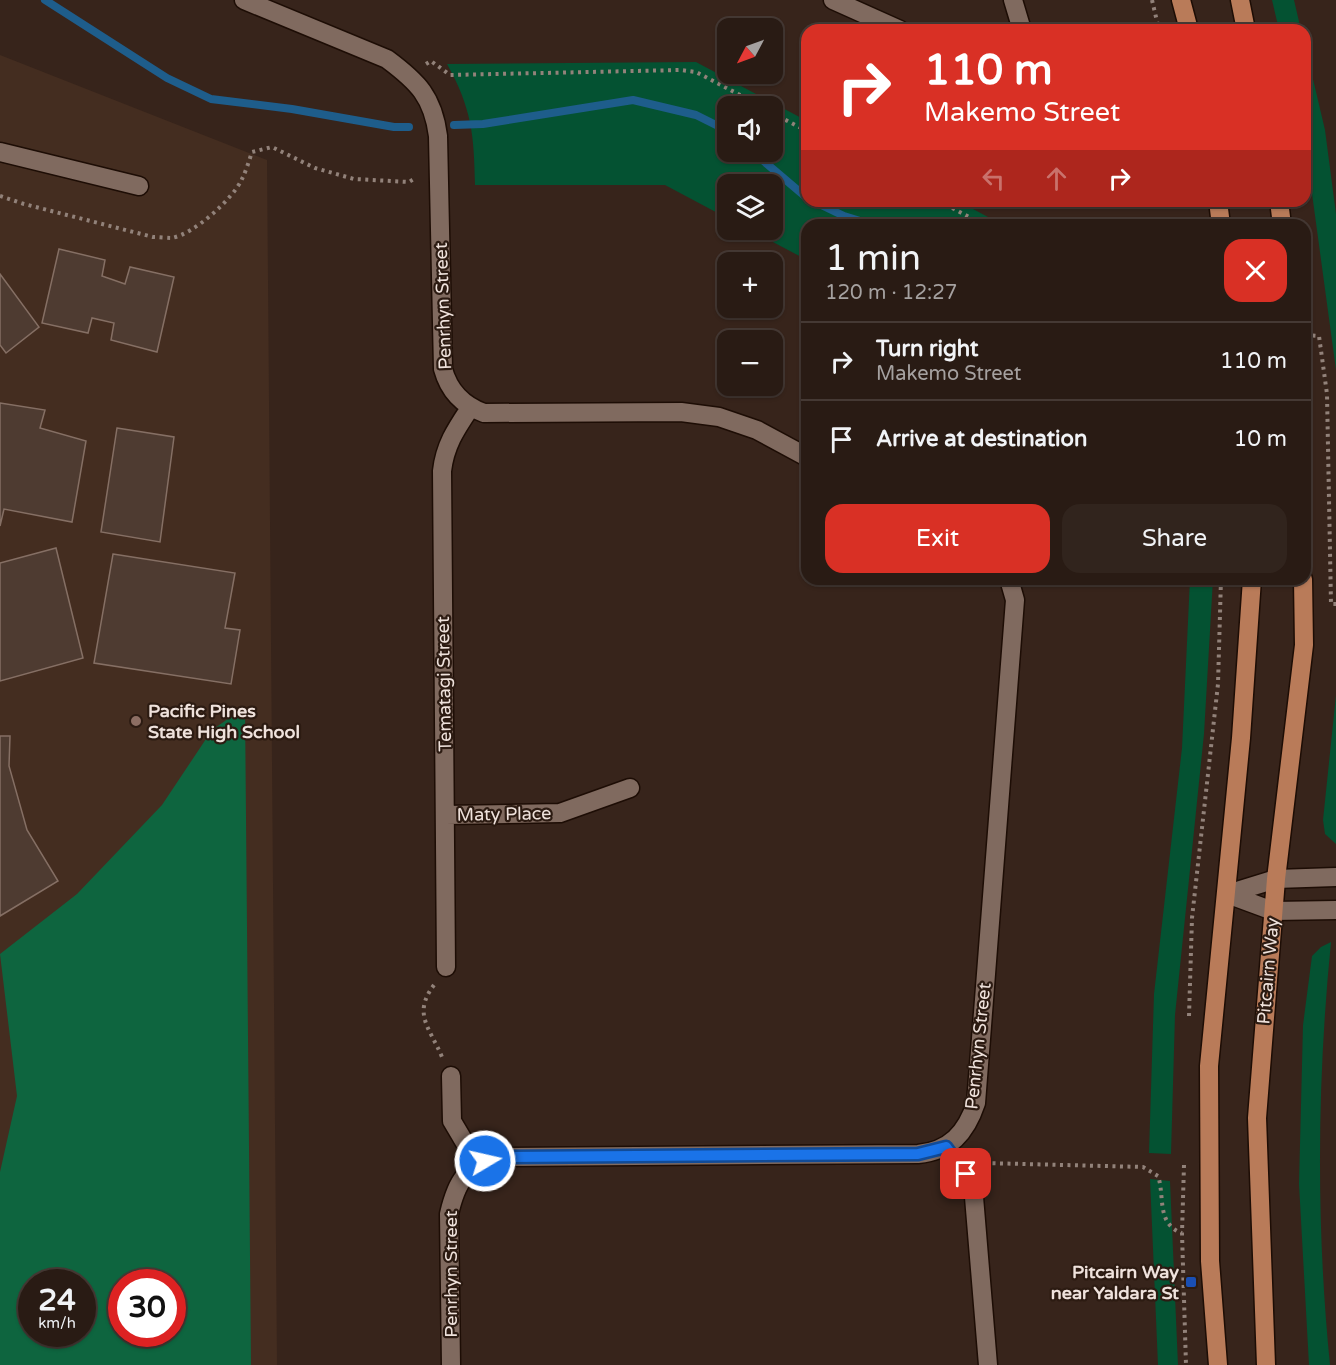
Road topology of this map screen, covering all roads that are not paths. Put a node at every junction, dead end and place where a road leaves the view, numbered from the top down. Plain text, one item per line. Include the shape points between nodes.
1 (244, 0) edge
2 (833, 0) edge
3 (1013, 0) edge
4 (1181, 0) edge
5 (1240, 0) edge
6 (887, 24) edge
7 (1020, 24) edge
8 (1187, 24) edge
9 (1245, 24) edge
10 (0, 152) edge
11 (139, 186) dead end
12 (470, 408) junction
13 (801, 454) edge
14 (1010, 585) edge
15 (1252, 585) edge
16 (1303, 585) edge
17 (630, 789) dead end
18 (446, 815) junction
19 (1336, 877) edge
20 (1276, 879) junction
21 (1227, 894) junction
22 (1336, 910) edge
23 (1273, 911) junction
24 (447, 967) road end
25 (451, 1076) road end
26 (946, 1147) junction
27 (478, 1165) junction
28 (451, 1365) edge
29 (988, 1365) edge
30 (1218, 1365) edge
31 (1266, 1365) edge

1 - 12 street, Penrhyn Street via 387,58 423,91 435,114 438,136 443,369 452,391
2 - 6 street
3 - 7 street
4 - 8 main road
5 - 9 main road
10 - 11 street
12 - 13 street via 484,412 681,412 719,417 757,430
12 - 18 street, Tematagi Street via 451,435 442,471
14 - 26 street, Penrhyn Street via 1015,600 976,1103 970,1122
15 - 21 main road
16 - 20 main road, Pitcairn Way via 1304,645
17 - 18 street, Maty Place via 561,813
18 - 24 street, Tematagi Street
19 - 20 street
20 - 21 street
20 - 23 main road, Pitcairn Way
21 - 23 street
21 - 30 main road via 1209,1066 1210,1261
22 - 23 street
23 - 31 main road, Pitcairn Way via 1257,1118
25 - 27 street via 452,1121
26 - 27 street, Penrhyn Street via 918,1154 499,1157
26 - 29 street via 966,1174 974,1197
27 - 28 street, Penrhyn Street via 461,1178 449,1214

